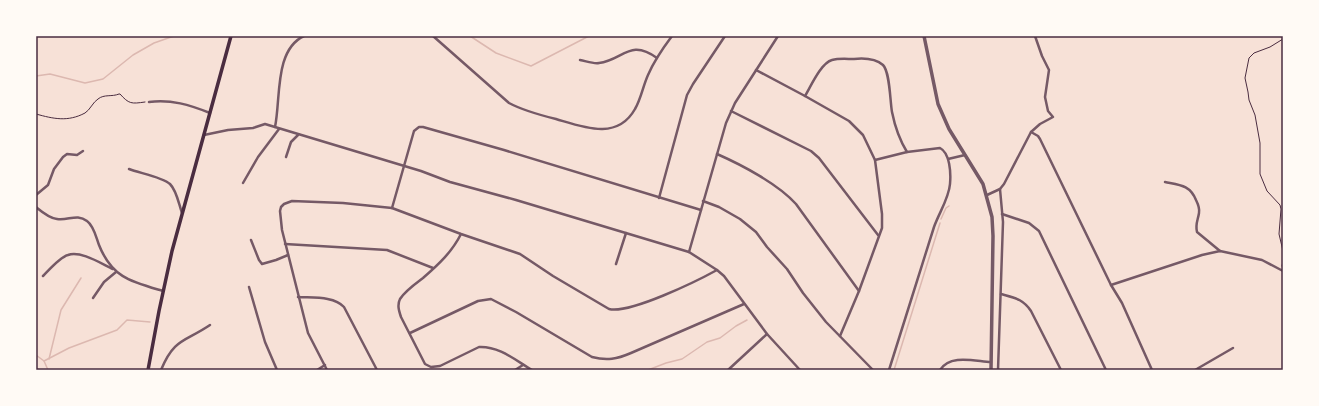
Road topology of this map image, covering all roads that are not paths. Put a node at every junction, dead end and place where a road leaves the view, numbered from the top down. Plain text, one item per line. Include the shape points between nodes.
1 (231, 36) edge
2 (304, 36) edge
3 (433, 36) edge
4 (672, 36) edge
5 (725, 36) edge
6 (778, 36) edge
7 (924, 36) edge
8 (1035, 36) edge
9 (656, 58) junction
10 (580, 60) dead end
11 (756, 70) junction
12 (805, 96) junction
13 (149, 102) road end
14 (731, 111) junction
15 (211, 113) junction
16 (275, 127) junction
17 (279, 129) junction
18 (1031, 132) junction
19 (204, 135) junction
20 (299, 135) junction
21 (83, 150) dead end
22 (907, 152) junction
23 (717, 154) junction
24 (965, 155) junction
25 (286, 157) dead end
26 (948, 159) junction
27 (875, 160) junction
28 (405, 167) junction
29 (129, 169) dead end
30 (1165, 182) dead end
31 (243, 183) dead end
32 (1000, 189) junction
33 (36, 195) edge
34 (987, 195) junction
35 (659, 198) junction
36 (703, 202) junction
37 (36, 207) edge
38 (392, 208) junction
39 (701, 210) junction
40 (182, 214) junction
41 (1002, 214) junction
42 (626, 233) junction
43 (461, 234) junction
44 (879, 236) junction
45 (251, 240) dead end
46 (285, 244) junction
47 (1220, 251) junction
48 (689, 252) junction
49 (288, 255) junction
50 (616, 264) dead end
51 (433, 268) junction
52 (717, 270) junction
53 (1282, 270) edge
54 (115, 271) junction
55 (43, 276) dead end
56 (1111, 285) junction
57 (249, 287) dead end
58 (163, 291) junction
59 (859, 291) junction
60 (1001, 294) junction
61 (298, 297) junction
62 (93, 298) dead end
63 (744, 304) junction
64 (210, 325) dead end
65 (410, 333) junction
66 (767, 334) junction
67 (840, 336) junction
68 (1233, 348) dead end
69 (991, 362) junction
70 (324, 365) junction
71 (524, 365) junction
72 (148, 370) edge
73 (161, 370) edge
74 (277, 370) edge
75 (317, 370) edge
76 (327, 370) edge
77 (377, 370) edge
78 (515, 370) edge
79 (532, 370) edge
80 (728, 370) edge
81 (800, 370) edge
82 (873, 370) edge
83 (889, 370) edge
84 (940, 370) edge
85 (991, 370) edge
86 (998, 370) edge
87 (1061, 370) edge
88 (1106, 370) edge
89 (1152, 370) edge
90 (1195, 370) edge

1 - 15 main road
2 - 16 street via 292,44 284,59
3 - 9 street via 509,103 524,110 595,130 617,126 631,117
4 - 9 street
5 - 35 street via 687,95
6 - 11 street
7 - 24 street via 938,104
8 - 18 street via 1049,70 1044,97 1048,111 1053,117
9 - 10 street via 644,51 635,50 599,63
11 - 12 street
11 - 14 street
12 - 22 street via 823,66 829,61 878,61 887,70 897,132
12 - 27 street via 855,126
13 - 15 street via 182,103
14 - 23 street
14 - 44 street via 815,154
15 - 19 main road
16 - 17 street
16 - 19 street via 262,124 253,128
17 - 20 street
17 - 31 street
18 - 32 street
18 - 56 street via 1040,139
19 - 40 main road
20 - 25 street via 291,142
20 - 28 street
21 - 33 street via 77,155 67,154 63,157 54,169 48,185
22 - 26 street via 940,148
22 - 27 street
23 - 36 street
23 - 59 street via 790,197
24 - 26 street
24 - 34 street
26 - 83 street via 949,190 938,216
27 - 44 street via 883,222
28 - 35 street via 414,131 423,127
28 - 38 street
28 - 42 street
29 - 40 street via 170,184
30 - 47 street via 1192,191 1199,207 1197,232
32 - 34 street
32 - 41 street
34 - 69 street via 993,236
35 - 39 street
36 - 39 street
36 - 67 street via 719,207 756,232 826,322
37 - 54 street via 53,218 80,217 88,222 104,257
38 - 43 street
38 - 46 street via 292,201 284,204 280,211
39 - 48 street
40 - 58 main road
41 - 60 street
41 - 88 street via 1029,223 1039,232
42 - 48 street
42 - 50 street
43 - 51 street via 451,251
43 - 52 street via 520,254 552,276 614,310 642,304
44 - 59 street
45 - 49 street via 261,263
46 - 49 street
46 - 51 street via 387,250
47 - 53 street via 1262,260
47 - 56 street
48 - 52 street
49 - 61 street
51 - 65 street via 400,299 398,310
52 - 63 street
54 - 55 street via 75,254 68,255
54 - 58 street via 126,278
54 - 62 street
56 - 89 street
57 - 74 street via 264,342
58 - 72 main road
59 - 67 street
60 - 86 street
60 - 87 street via 1026,303
61 - 70 street via 308,333
61 - 77 street via 334,300 341,304
63 - 65 street via 631,354 610,360 592,357 491,299 478,301
63 - 66 street
64 - 73 street via 177,344 169,353
65 - 71 street via 425,364 432,367 440,366 479,347 497,349
66 - 80 street
66 - 81 street
67 - 82 street
68 - 90 street
69 - 84 street via 958,360 947,362
69 - 85 street
70 - 75 street
70 - 76 street
71 - 78 street
71 - 79 street

